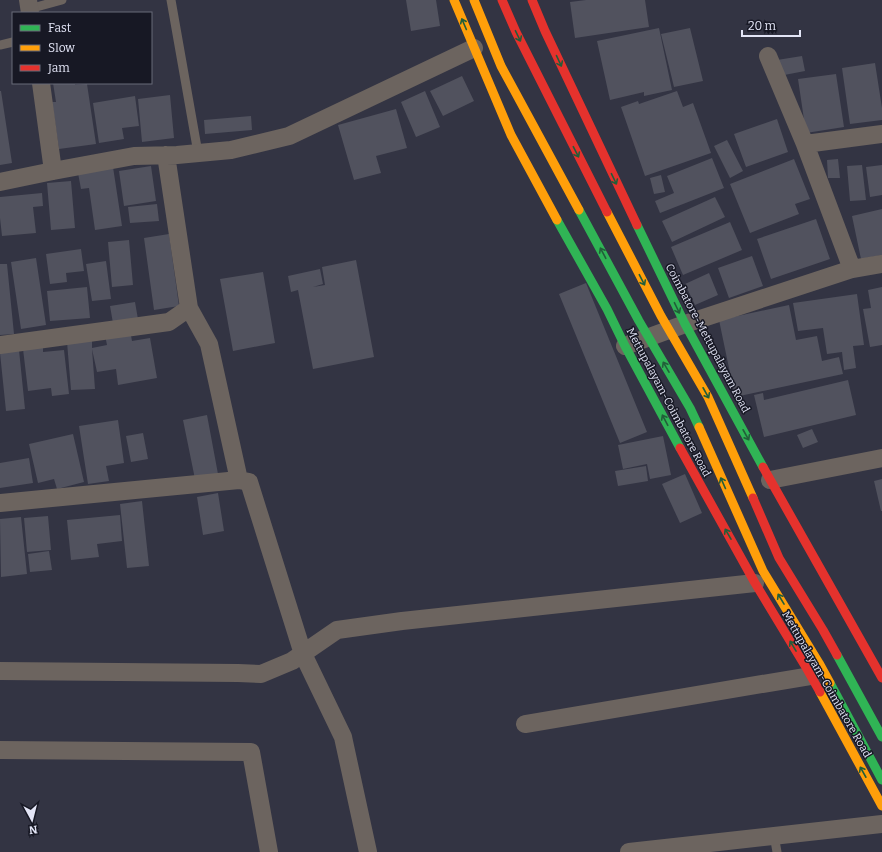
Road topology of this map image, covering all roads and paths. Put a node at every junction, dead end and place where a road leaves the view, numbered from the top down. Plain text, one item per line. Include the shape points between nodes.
1 (62, 0) edge
2 (171, 0) edge
3 (454, 0) edge
4 (474, 0) edge
5 (502, 0) edge
6 (532, 0) edge
7 (29, 7) edge
8 (12, 42) edge
9 (0, 45) edge
10 (474, 48) junction
11 (768, 56) dead end
12 (41, 84) edge
13 (882, 134) edge
14 (805, 144) junction
15 (198, 153) junction
16 (166, 155) junction
17 (53, 170) junction
18 (0, 182) edge
19 (882, 264) edge
20 (852, 269) junction
21 (189, 308) junction
22 (685, 324) junction
23 (0, 345) edge
24 (625, 346) junction
25 (882, 458) edge
26 (239, 480) junction
27 (770, 480) junction
28 (0, 503) edge
29 (755, 583) junction
30 (303, 654) junction
31 (0, 671) edge
32 (810, 676) junction
33 (882, 678) edge
34 (525, 724) dead end
35 (882, 737) edge
36 (0, 750) edge
37 (882, 780) edge
38 (882, 806) edge
39 (882, 824) edge
40 (776, 844) edge
41 (269, 852) edge
42 (368, 852) edge
43 (629, 852) edge

1 - 7 lane
2 - 15 lane
10 -> 3 main road, Mettupalayam-Coimbatore Road
37 -> 4 main road, bridge via 819,663 763,571 690,408 501,66
5 -> 35 main road, bridge via 639,274 708,397 779,558 823,630
6 -> 22 main road, Coimbatore-Mettupalayam Road via 611,172
8 - 9 lane
10 - 15 street via 288,136 230,150
10 - 24 main road, Mettupalayam-Coimbatore Road via 511,135
11 - 14 street
12 - 17 street
13 - 14 street
14 - 20 street
15 - 16 street
16 - 17 street via 134,156
16 - 21 street
17 - 18 street
19 - 20 street
20 - 22 street
21 - 23 street via 169,322
21 - 26 street via 209,344
22 - 24 street
22 -> 27 main road, Coimbatore-Mettupalayam Road
29 -> 24 main road, Mettupalayam-Coimbatore Road
25 - 27 street
26 - 28 street
26 - 30 street via 249,482
27 - 33 main road, Coimbatore-Mettupalayam Road
29 - 30 street via 402,620 337,630
32 -> 29 main road, Mettupalayam-Coimbatore Road
30 - 31 street via 261,674
30 - 42 street via 343,737
32 - 34 street
38 -> 32 main road, Mettupalayam-Coimbatore Road
36 - 41 street via 251,752
39 - 40 street
40 - 43 street

